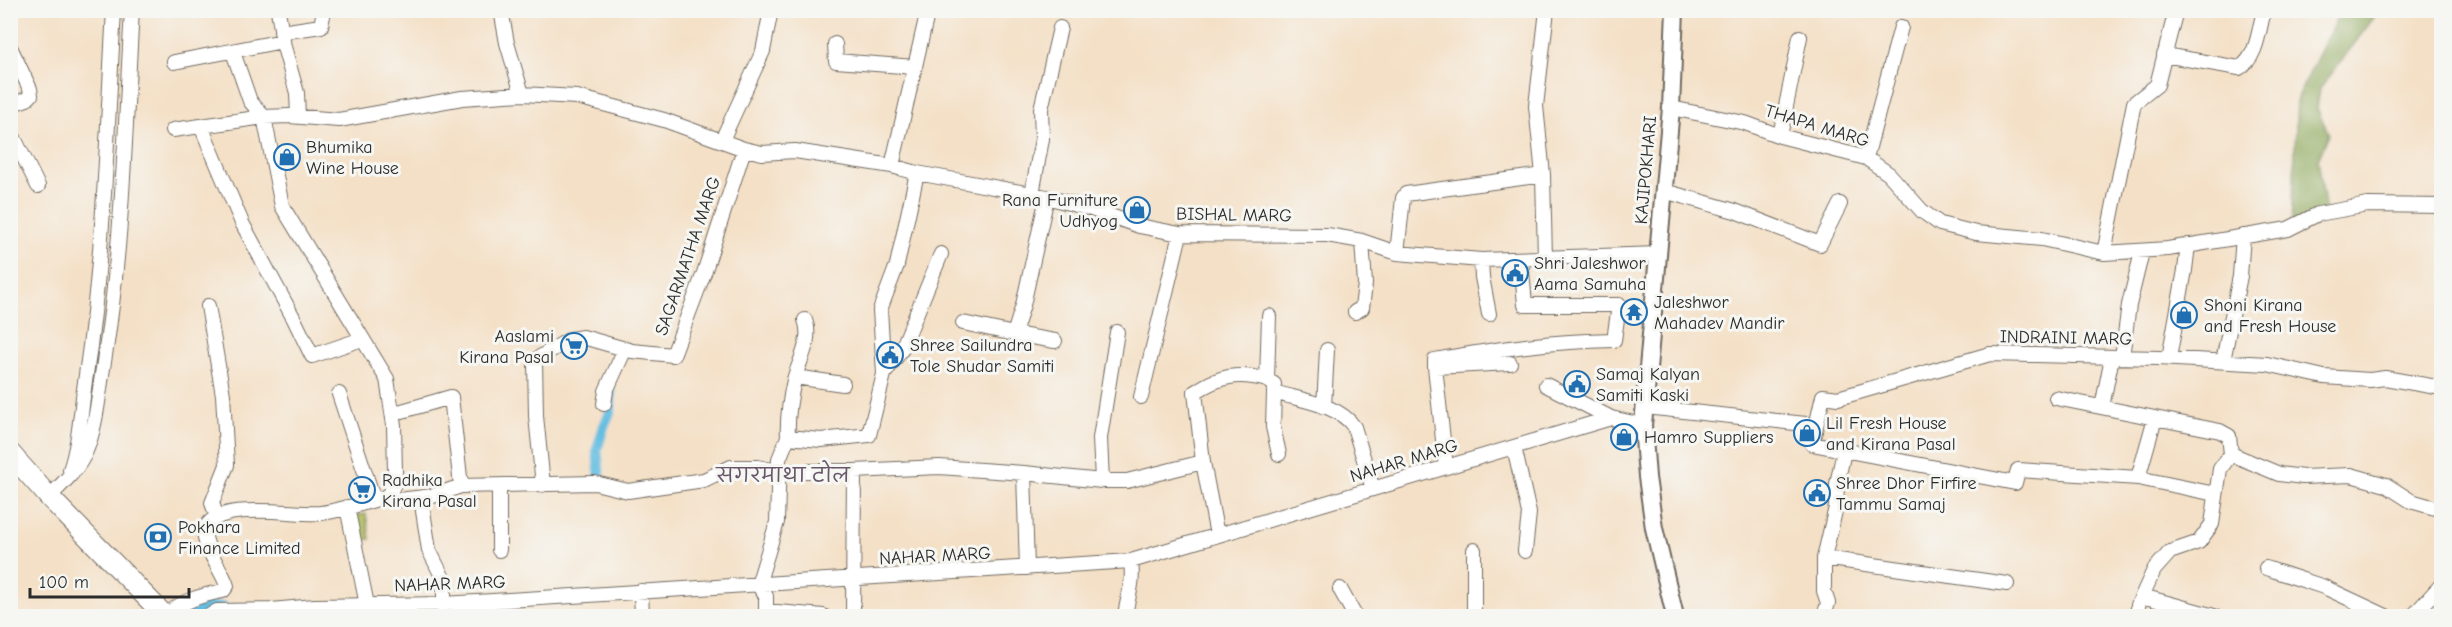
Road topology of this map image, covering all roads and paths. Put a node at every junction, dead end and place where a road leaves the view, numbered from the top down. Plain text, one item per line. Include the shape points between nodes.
1 (114, 10) edge
2 (132, 10) edge
3 (278, 10) edge
4 (324, 10) edge
5 (501, 10) edge
6 (771, 10) edge
7 (928, 10) edge
8 (1547, 10) edge
9 (1675, 10) edge
10 (2176, 10) edge
11 (2264, 10) edge
12 (1901, 27) dead end
13 (1060, 28) dead end
14 (282, 37) junction
15 (1800, 37) dead end
16 (835, 44) dead end
17 (10, 47) edge
18 (233, 52) junction
19 (2164, 56) junction
20 (174, 62) dead end
21 (915, 68) junction
22 (522, 94) junction
23 (10, 105) edge
24 (1671, 108) junction
25 (298, 116) junction
26 (264, 117) junction
27 (201, 126) junction
28 (10, 130) edge
29 (173, 130) dead end
30 (1779, 136) junction
31 (722, 140) junction
32 (744, 149) junction
33 (1866, 158) junction
34 (891, 166) junction
35 (917, 173) junction
36 (1543, 175) junction
37 (38, 186) dead end
38 (1664, 192) junction
39 (1032, 194) junction
40 (1047, 197) junction
41 (1840, 204) dead end
42 (2442, 206) edge
43 (1180, 234) junction
44 (2243, 236) junction
45 (1362, 241) junction
46 (2188, 245) junction
47 (2142, 252) junction
48 (1397, 253) junction
49 (2104, 253) junction
50 (941, 254) dead end
51 (1659, 254) junction
52 (1545, 258) junction
53 (1521, 259) junction
54 (1481, 260) junction
55 (208, 306) dead end
56 (1355, 312) dead end
57 (1489, 314) dead end
58 (1269, 316) dead end
59 (805, 320) dead end
60 (963, 323) dead end
61 (1117, 332) dead end
62 (1014, 334) junction
63 (362, 339) junction
64 (1055, 341) dead end
65 (625, 348) junction
66 (1327, 350) dead end
67 (2117, 357) junction
68 (2169, 358) junction
69 (2223, 361) junction
70 (1509, 363) dead end
71 (1435, 367) junction
72 (884, 374) junction
73 (795, 377) junction
74 (843, 384) dead end
75 (1545, 385) dead end
76 (1271, 386) junction
77 (2442, 388) edge
78 (339, 394) dead end
79 (1141, 397) dead end
80 (2056, 398) dead end
81 (604, 404) dead end
82 (1324, 407) junction
83 (1645, 407) junction
84 (2102, 407) junction
85 (402, 411) dead end
86 (1611, 418) junction
87 (2155, 418) junction
88 (1643, 424) junction
89 (1815, 425) junction
90 (788, 437) junction
91 (1514, 447) junction
92 (1844, 451) junction
93 (10, 453) edge
94 (1279, 454) dead end
95 (2231, 454) junction
96 (1203, 462) junction
97 (1446, 467) junction
98 (778, 471) junction
99 (854, 471) junction
100 (1024, 473) junction
101 (2138, 478) junction
102 (66, 480) junction
103 (1102, 481) junction
104 (543, 485) junction
105 (461, 486) junction
106 (499, 486) junction
107 (1373, 489) junction
108 (2215, 494) junction
109 (388, 496) junction
110 (49, 497) junction
111 (421, 498) junction
112 (374, 500) junction
113 (347, 507) junction
114 (2442, 510) edge
115 (217, 517) junction
116 (1217, 535) junction
117 (499, 550) dead end
118 (1474, 550) dead end
119 (1525, 551) dead end
120 (1824, 558) junction
121 (1131, 561) junction
122 (1027, 568) junction
123 (2266, 568) dead end
124 (854, 576) junction
125 (759, 582) junction
126 (2007, 584) dead end
127 (2442, 584) edge
128 (1340, 589) dead end
129 (641, 591) junction
130 (2142, 596) junction
131 (198, 599) junction
132 (444, 604) junction
133 (367, 605) junction
134 (213, 614) edge
135 (766, 614) edge
136 (165, 616) edge
137 (642, 616) edge
138 (823, 616) edge
139 (853, 616) edge
140 (1125, 616) edge
141 (1355, 616) edge
142 (1474, 616) edge
143 (1675, 616) edge
144 (1824, 616) edge
145 (2138, 616) edge
146 (2214, 616) edge
147 (2386, 616) edge
148 (2413, 616) edge

1 - 102 street via 102,236 76,445
2 - 102 street via 108,335 93,427 78,466
3 - 14 street
4 - 14 street via 321,26
5 - 22 street
6 - 31 street via 764,51
7 - 21 street
8 - 36 street via 1536,106
9 - 24 main road, KAJIPOKHARI
10 - 19 street
11 - 19 street via 2252,57 2239,68
12 - 33 street
13 - 39 street via 1041,109 1042,139
14 - 18 street
14 - 25 street via 297,93
15 - 30 street
16 - 21 street via 836,61
17 - 23 street via 31,95
18 - 20 street
18 - 26 street via 250,101
19 - 49 street via 2157,85 2134,103
21 - 34 street
22 - 25 street, BISHAL MARG via 462,98 339,120
22 - 31 street, BISHAL MARG via 577,97
24 - 30 street, THAPA MARG via 1745,123
24 - 38 main road, KAJIPOKHARI
25 - 26 street, BISHAL MARG
26 - 27 street, BISHAL MARG
26 - 63 street via 282,206
27 - 29 street, BISHAL MARG
27 - 63 street via 242,223 312,356
28 - 37 street
30 - 33 street, THAPA MARG
31 - 32 street, BISHAL MARG
32 - 34 street, BISHAL MARG via 762,153 795,151
32 - 65 street, SAGARMATHA MARG via 673,355
33 - 49 street, THAPA MARG via 1889,174 1922,211 1940,224
34 - 35 street, BISHAL MARG
35 - 39 street, BISHAL MARG
35 - 72 street via 897,265 880,310
36 - 48 street via 1406,194
36 - 52 street
38 - 41 street via 1735,211 1820,244
38 - 51 main road, KAJIPOKHARI
39 - 40 street, BISHAL MARG
40 - 43 street, BISHAL MARG via 1139,226
40 - 62 street
42 - 44 street, THAPA MARG via 2394,204 2338,209 2288,229
43 - 45 street, BISHAL MARG via 1327,235
43 - 79 street
44 - 46 street, THAPA MARG
44 - 69 street via 2240,276
45 - 48 street, BISHAL MARG
45 - 56 street via 1365,284 1362,308
46 - 47 street, THAPA MARG
46 - 68 street
47 - 49 street, THAPA MARG
47 - 67 street
48 - 54 street, BISHAL MARG
50 - 72 street via 902,349
51 - 52 street, BISHAL MARG
51 - 83 main road, KAJIPOKHARI
52 - 53 street, BISHAL MARG
53 - 54 street, BISHAL MARG
53 - 71 street via 1524,305 1619,305 1614,340 1509,347 1435,360
54 - 57 street
55 - 115 street via 223,395 227,465 212,503
58 - 76 street
59 - 73 street via 808,327 801,366
60 - 62 street
61 - 103 street via 1100,438
62 - 64 street
63 - 109 street via 387,379 390,393 395,472
65 - 81 street
65 - 104 street, SAGARMATHA MARG via 575,338 535,360
66 - 82 street
67 - 68 street, INDRAINI MARG
67 - 84 street
67 - 89 street, INDRAINI MARG via 1990,354 1838,398 1823,396
68 - 69 street, INDRAINI MARG
69 - 77 street, INDRAINI MARG via 2267,364 2324,377 2385,378
70 - 71 street
71 - 97 street
72 - 90 street via 868,436 821,440
73 - 74 street
73 - 90 street
75 - 86 street
76 - 82 street
76 - 94 street
76 - 96 street via 1250,375 1233,376 1211,381 1195,392
78 - 112 street
80 - 84 street
82 - 107 street via 1348,418 1354,427
83 - 88 main road, KAJIPOKHARI
83 - 89 street
84 - 87 street
85 - 105 street via 451,397
86 - 88 street, NAHAR MARG
86 - 91 street, NAHAR MARG
87 - 95 street via 2220,431 2229,436
87 - 101 street
88 - 143 main road, KAJIPOKHARI via 1654,528
89 - 92 street via 1812,444
90 - 98 street
91 - 97 street, NAHAR MARG
91 - 119 street via 1529,513
92 - 101 street via 2015,483 2018,470
92 - 120 street
93 - 110 highway
95 - 108 street via 2220,469
95 - 114 street via 2279,474 2351,475 2386,485 2411,501
96 - 103 street via 1127,481
96 - 116 street
97 - 107 street, NAHAR MARG
98 - 99 street
98 - 104 street via 731,467 704,480 628,491 595,483
98 - 125 street via 780,507
99 - 100 street via 939,467
99 - 124 street
100 - 103 street
100 - 122 street
101 - 108 street
102 - 110 street
104 - 106 street
105 - 106 street
105 - 111 street
106 - 117 street
107 - 116 street, NAHAR MARG
108 - 130 street via 2212,524 2199,542 2170,552 2154,570
109 - 111 street via 399,500
109 - 112 street
110 - 136 highway
111 - 132 street via 429,550 444,580
112 - 113 street
113 - 115 street via 318,513 259,510
113 - 133 street
115 - 131 street via 207,527 206,539 227,586
116 - 121 street, NAHAR MARG
118 - 142 street
120 - 126 street
120 - 144 street via 1828,603
121 - 122 street, NAHAR MARG
121 - 140 street via 1134,580
122 - 124 street, NAHAR MARG
123 - 147 street via 2324,587
124 - 125 street, NAHAR MARG
124 - 139 street
125 - 129 street, NAHAR MARG
125 - 135 street via 766,596
127 - 148 street
128 - 141 street
129 - 132 street, NAHAR MARG
129 - 137 street
130 - 145 street
130 - 146 street
131 - 134 street
131 - 136 street
132 - 133 street, NAHAR MARG
133 - 134 street, NAHAR MARG
135 - 138 street

